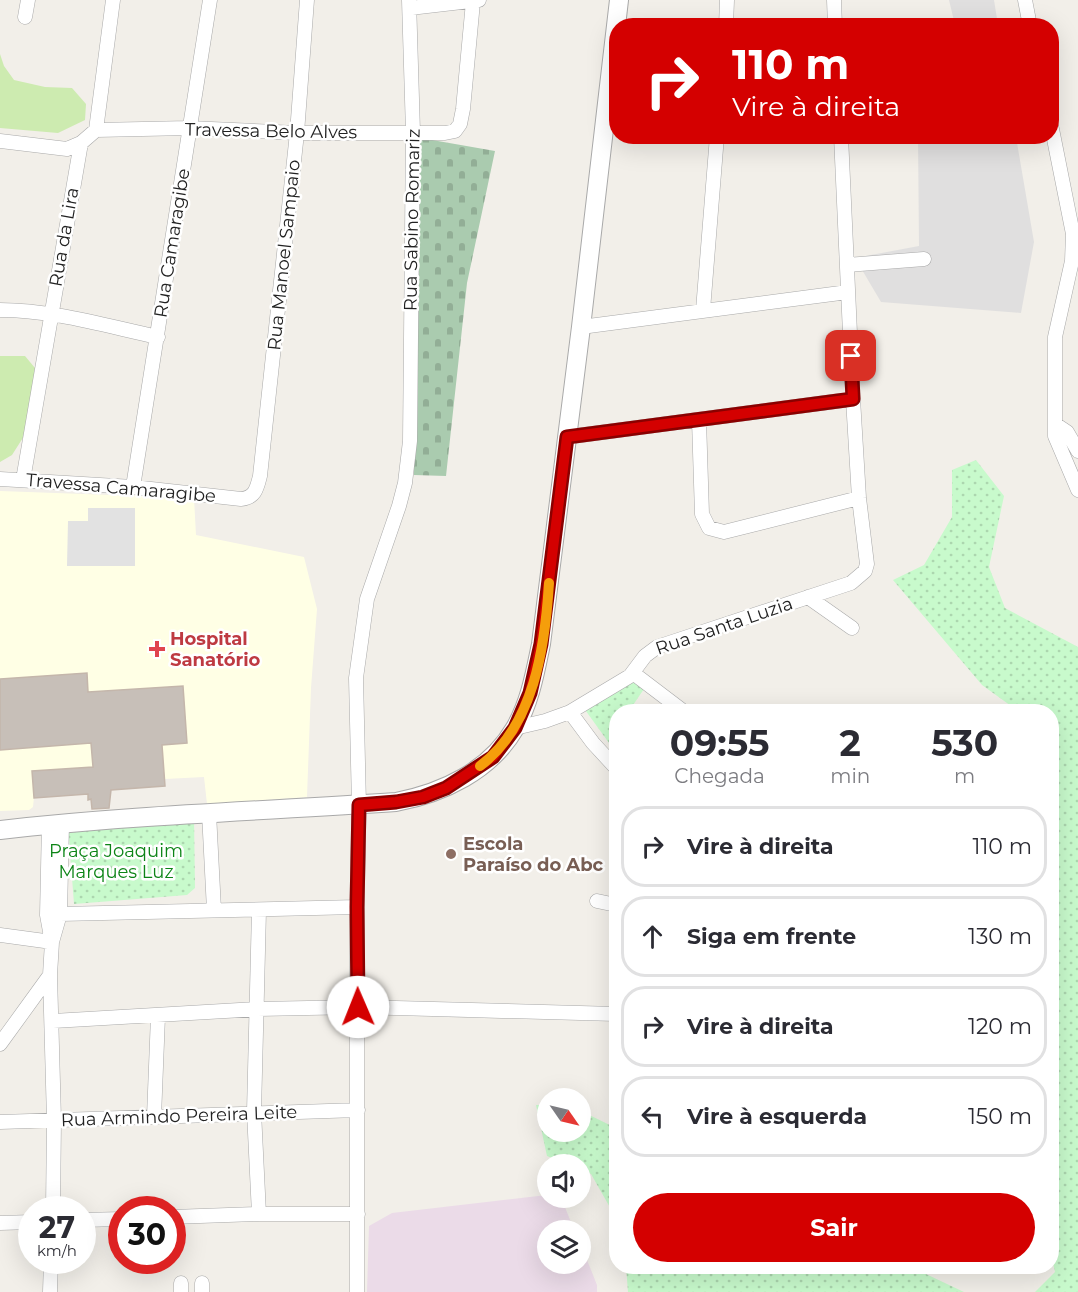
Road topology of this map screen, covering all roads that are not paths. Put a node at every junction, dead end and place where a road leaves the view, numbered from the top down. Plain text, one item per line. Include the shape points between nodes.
1 (28, 0) edge
2 (114, 0) edge
3 (210, 0) edge
4 (307, 0) edge
5 (619, 0) edge
6 (727, 0) edge
7 (834, 0) edge
8 (1025, 0) edge
9 (476, 1) edge
10 (409, 4) edge
11 (25, 17) dead end
12 (618, 18) edge
13 (726, 18) edge
14 (835, 18) edge
15 (1028, 18) edge
16 (609, 119) edge
17 (189, 128) junction
18 (96, 130) junction
19 (413, 132) junction
20 (297, 133) junction
21 (0, 141) edge
22 (81, 143) junction
23 (716, 144) edge
24 (841, 144) edge
25 (1055, 144) edge
26 (924, 259) dead end
27 (847, 265) junction
28 (848, 292) junction
29 (0, 310) edge
30 (703, 310) junction
31 (50, 315) junction
32 (581, 327) junction
33 (158, 337) junction
34 (853, 399) junction
35 (699, 420) junction
36 (1055, 424) junction
37 (567, 437) junction
38 (1078, 452) edge
39 (0, 479) edge
40 (23, 480) junction
41 (133, 487) junction
42 (1078, 490) edge
43 (860, 498) junction
44 (241, 499) joint
45 (808, 597) junction
46 (852, 628) dead end
47 (633, 673) junction
48 (674, 704) edge
49 (570, 712) junction
50 (515, 728) junction
51 (609, 760) edge
52 (359, 805) junction
53 (209, 813) junction
54 (55, 824) junction
55 (0, 830) edge
56 (597, 901) dead end
57 (609, 904) edge
58 (357, 907) junction
59 (214, 910) junction
60 (259, 910) junction
61 (60, 914) junction
62 (0, 935) edge
63 (52, 942) junction
64 (50, 975) junction
65 (358, 1007) junction
66 (258, 1010) junction
67 (609, 1014) edge
68 (158, 1016) junction
69 (53, 1021) junction
70 (0, 1044) edge
71 (358, 1110) junction
72 (254, 1112) junction
73 (154, 1117) junction
74 (54, 1120) junction
75 (0, 1122) edge
76 (52, 1196) edge
77 (259, 1214) junction
78 (358, 1214) junction
79 (186, 1217) edge
80 (18, 1222) edge
81 (0, 1223) edge
82 (51, 1274) edge
83 (50, 1292) edge
84 (357, 1292) edge

1 - 11 street
2 - 18 street
3 - 17 street, Rua Camaragibe
4 - 20 street, Rua Manoel Sampaio
5 - 12 street
6 - 13 street
7 - 14 street
8 - 15 street
9 - 10 street
9 - 19 street, Travessa Belo Alves via 460,124 455,131 445,133
10 - 19 street, Rua Sabino Romariz
16 - 32 street
17 - 18 street, Travessa Belo Alves
17 - 20 street, Travessa Belo Alves
17 - 33 street, Rua Camaragibe
18 - 22 street
19 - 20 street, Travessa Belo Alves
19 - 52 street, Rua Sabino Romariz via 410,441 405,483 370,586 359,647
20 - 44 street, Rua Manoel Sampaio via 260,476 252,496
21 - 22 street via 67,149
22 - 31 street, Rua da Lira
23 - 30 street
24 - 27 street
25 - 36 street via 1073,234 1072,261 1055,337
26 - 27 street
27 - 28 street
28 - 30 street
28 - 34 street
29 - 31 street
30 - 32 street
31 - 33 street
31 - 40 street, Rua da Lira
32 - 37 street
33 - 41 street, Rua Camaragibe
34 - 35 street
34 - 43 street
35 - 37 street
35 - 43 street via 702,513 709,528 724,532
36 - 38 street via 1067,432
36 - 42 street via 1054,436
37 - 50 street via 537,665
39 - 40 street, Travessa Camaragibe
40 - 41 street, Travessa Camaragibe
41 - 44 street, Travessa Camaragibe
43 - 45 street, Rua Santa Luzia via 865,571 846,585
45 - 46 street
45 - 47 street, Rua Santa Luzia via 657,647
47 - 48 street
47 - 49 street, Rua Santa Luzia
49 - 50 street, Rua Santa Luzia
49 - 51 street
50 - 52 street via 493,757 446,788 423,797
52 - 53 street
52 - 58 street, Rua Sabino Romariz
53 - 54 street
53 - 59 street
54 - 55 street
54 - 61 street
54 - 63 street via 47,915
56 - 57 street
58 - 60 street
58 - 65 street, Rua Sabino Romariz
59 - 60 street
59 - 61 street
60 - 66 street
61 - 63 street
62 - 63 street
63 - 64 street
64 - 69 street
64 - 70 street
65 - 66 street
65 - 67 street
65 - 71 street, Rua Sabino Romariz
66 - 68 street
66 - 72 street
68 - 69 street
68 - 73 street
69 - 74 street
71 - 72 street, Rua Armindo Pereira Leite
71 - 78 street, Rua Sabino Romariz
72 - 73 street, Rua Armindo Pereira Leite
72 - 77 street
73 - 74 street, Rua Armindo Pereira Leite
74 - 75 street, Rua Armindo Pereira Leite
74 - 76 street
77 - 78 street
77 - 79 street
78 - 84 street, Rua Sabino Romariz
80 - 81 street
82 - 83 street

